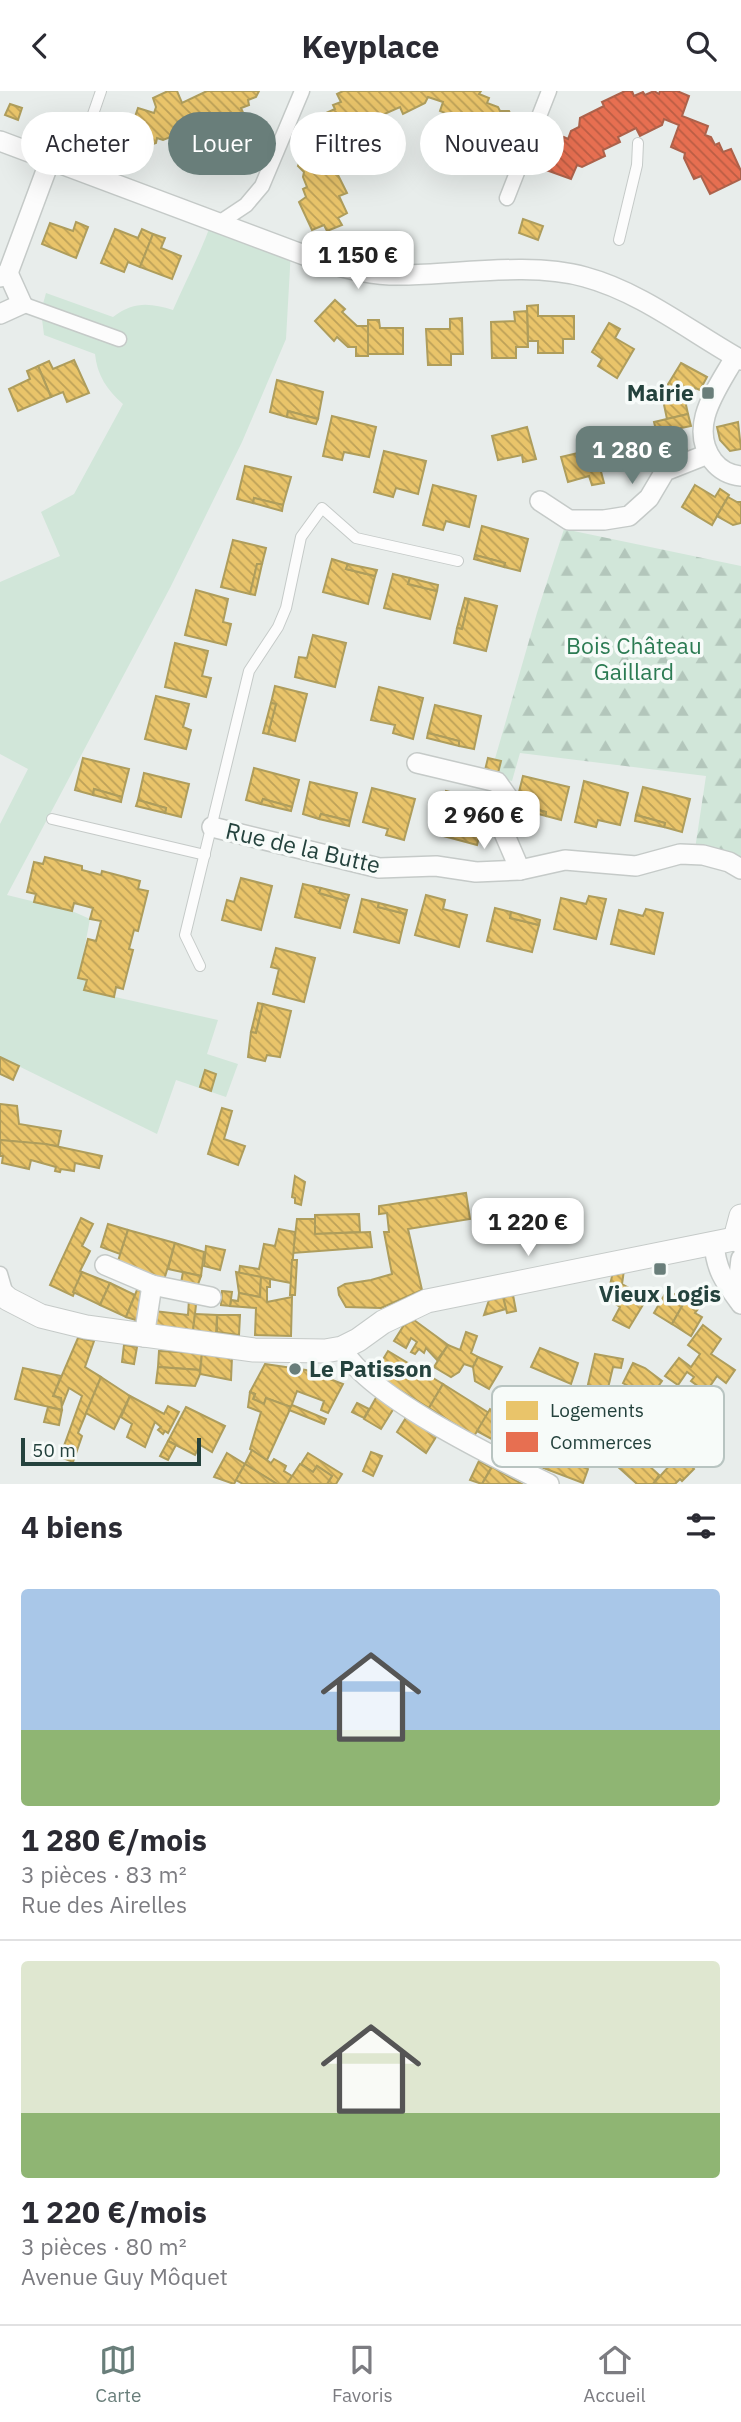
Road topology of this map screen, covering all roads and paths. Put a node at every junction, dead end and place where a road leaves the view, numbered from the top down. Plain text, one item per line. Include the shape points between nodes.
1 (101, 91) edge
2 (302, 91) edge
3 (549, 91) edge
4 (94, 112) edge
5 (0, 141) edge
6 (638, 143) dead end
7 (21, 149) edge
8 (44, 175) edge
9 (90, 175) edge
10 (507, 198) dead end
11 (219, 223) junction
12 (619, 240) dead end
13 (4, 275) edge
14 (22, 304) junction
15 (0, 314) edge
16 (119, 339) dead end
17 (738, 358) edge
18 (708, 454) junction
19 (741, 476) edge
20 (540, 501) dead end
21 (458, 561) dead end
22 (417, 763) dead end
23 (52, 819) dead end
24 (212, 827) junction
25 (205, 855) junction
26 (741, 869) edge
27 (520, 870) junction
28 (200, 966) dead end
29 (740, 1239) edge
30 (715, 1243) junction
31 (105, 1265) dead end
32 (0, 1274) edge
33 (152, 1285) junction
34 (741, 1293) edge
35 (211, 1297) dead end
36 (3, 1302) edge
37 (741, 1304) edge
38 (144, 1337) junction
39 (342, 1348) junction
40 (492, 1454) edge
41 (516, 1467) edge
42 (549, 1484) edge

1 - 4 lane
2 - 11 street via 262,185 246,205
3 - 10 street
5 - 7 street
6 - 12 lane
8 - 13 street
9 - 11 street
11 - 17 street via 320,261 374,274 508,271 584,277 626,293
13 - 14 street
14 - 15 street
14 - 16 street
17 - 18 street via 706,408 702,429
18 - 19 street via 717,466
18 - 20 street via 665,471 649,498 629,516 569,520
21 - 24 lane via 356,538 322,508 301,537 278,627 249,671
22 - 27 street via 497,782 509,799 501,826
23 - 25 lane
24 - 25 lane
24 - 27 street, Rue de la Butte via 379,868
25 - 28 lane via 185,935
26 - 27 street, Rue de la Butte via 704,855 680,854 636,866 565,860
29 - 30 street
29 - 34 street
30 - 37 street via 716,1264
30 - 39 street via 427,1301
31 - 33 street
32 - 36 street
33 - 35 street
33 - 38 street
36 - 38 street via 41,1316
38 - 39 street via 254,1350
39 - 40 street via 360,1373 402,1403
41 - 42 street

